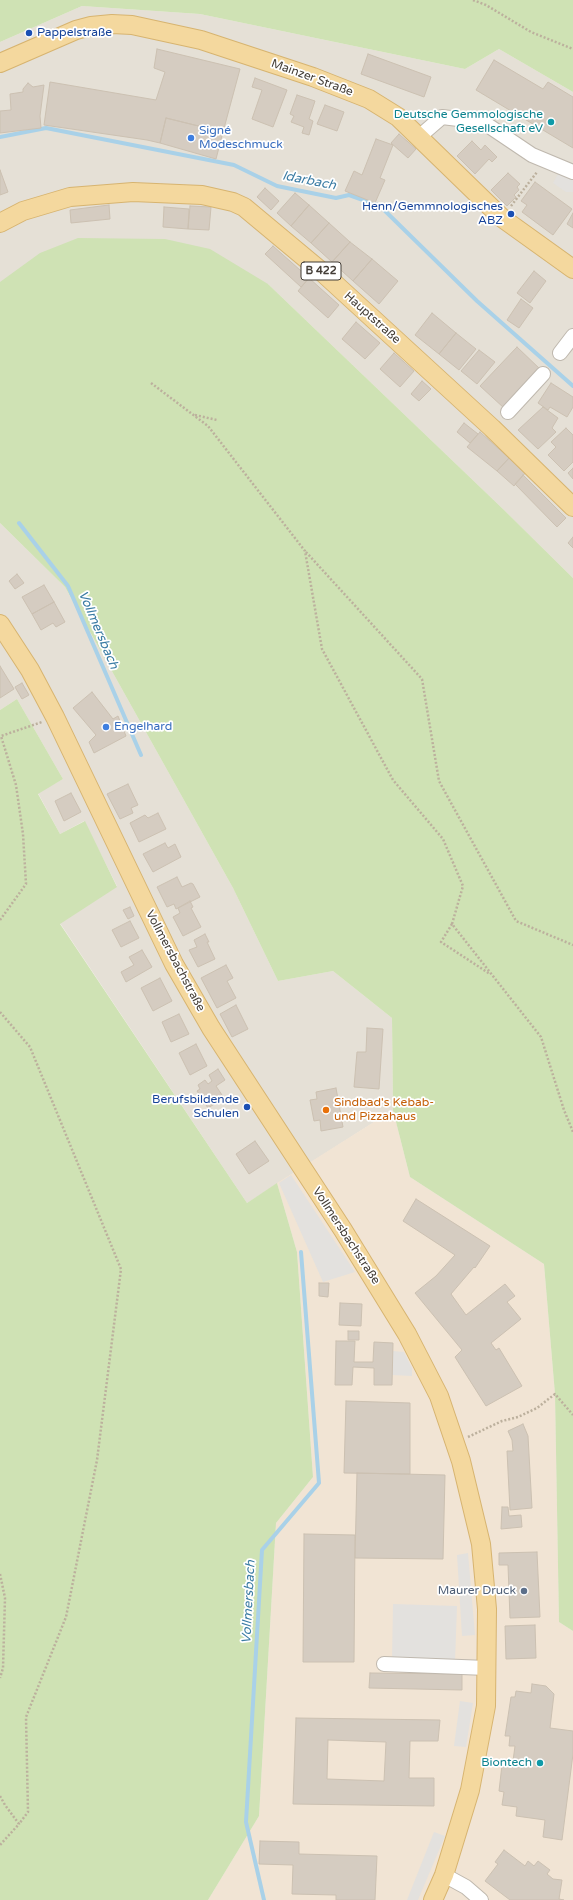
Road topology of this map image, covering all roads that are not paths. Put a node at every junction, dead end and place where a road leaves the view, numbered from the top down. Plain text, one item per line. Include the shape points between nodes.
1 (0, 63) edge
2 (420, 136) junction
3 (573, 172) edge
4 (0, 223) edge
5 (573, 269) edge
6 (573, 336) edge
7 (560, 353) dead end
8 (543, 374) dead end
9 (508, 412) dead end
10 (573, 507) edge
11 (0, 624) edge
12 (384, 1664) dead end
13 (486, 1668) junction
14 (444, 1875) junction
15 (433, 1900) edge
16 (481, 1900) edge

1 - 2 main road, Mainzer Straße via 51,40 86,28 112,24 132,25 201,40 350,91 385,107
2 - 3 street via 442,117 483,122 532,155
2 - 5 main road, Mainzer Straße via 502,218
4 - 10 main road, Hauptstraße / B 422 via 24,211 70,197 133,192 202,195 244,207 322,272 492,428
6 - 7 street
8 - 9 street
11 - 13 main road, Vollmersbachstraße via 30,670 55,718 174,964 211,1028 343,1230 407,1334 439,1396 461,1461 481,1544 487,1609
12 - 13 street
13 - 14 main road, Vollmersbachstraße via 486,1706 470,1790
14 - 15 main road, Vollmersbachstraße
14 - 16 street via 466,1887

